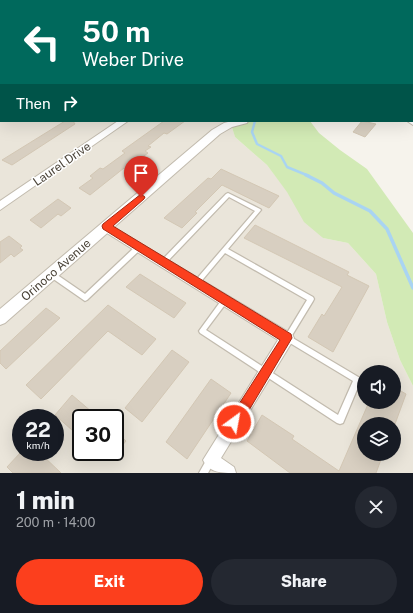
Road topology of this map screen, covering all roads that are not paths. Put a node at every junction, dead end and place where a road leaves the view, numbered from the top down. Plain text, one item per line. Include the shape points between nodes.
1 (123, 122) edge
2 (239, 122) edge
3 (0, 206) edge
4 (106, 226) junction
5 (140, 247) junction
6 (224, 250) junction
7 (163, 262) junction
8 (51, 274) junction
9 (197, 282) junction
10 (226, 300) junction
11 (0, 318) edge
12 (287, 338) junction
13 (265, 372) junction
14 (211, 460) junction
15 (203, 473) edge
16 (228, 473) edge

1 - 3 street, Laurel Drive
2 - 4 street, Orinoco Avenue via 216,132
4 - 5 street
4 - 8 street, Orinoco Avenue
5 - 7 street
5 - 8 lane via 86,298
6 - 7 lane via 258,210 228,195
6 - 9 lane
6 - 12 lane via 311,299
7 - 9 street
8 - 11 street, Orinoco Avenue
9 - 10 street
10 - 12 street
10 - 13 lane via 202,331
12 - 13 street
12 - 13 lane via 357,380 340,420
13 - 14 street
14 - 15 lane
14 - 16 street

